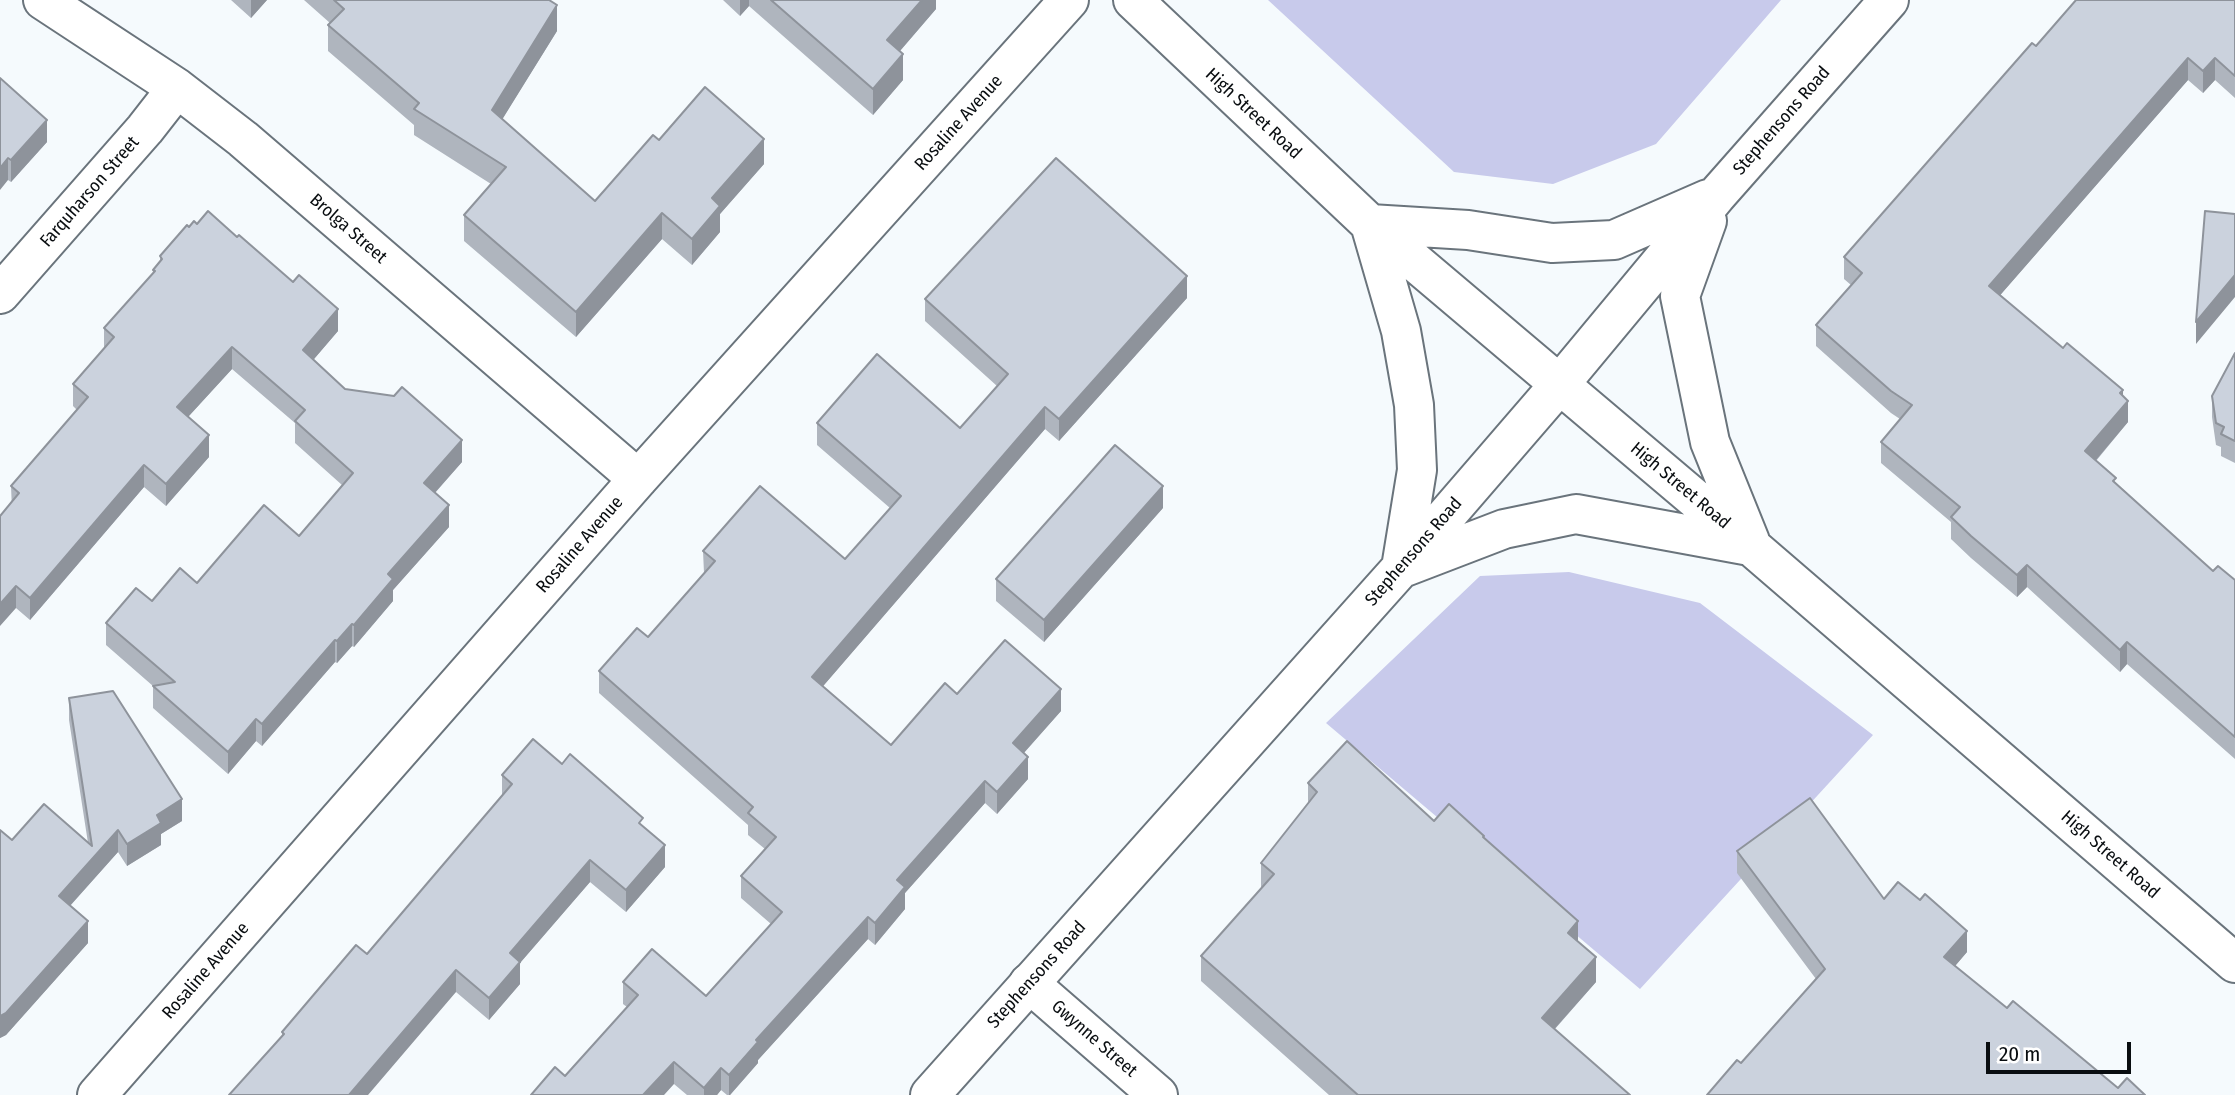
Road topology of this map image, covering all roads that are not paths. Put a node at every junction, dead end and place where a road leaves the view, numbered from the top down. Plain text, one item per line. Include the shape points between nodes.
1 (43, 0) edge
2 (1069, 0) edge
3 (1133, 0) edge
4 (1889, 0) edge
5 (177, 88) junction
6 (1716, 196) junction
7 (1370, 224) junction
8 (0, 294) edge
9 (1559, 385) junction
10 (638, 479) junction
11 (1752, 547) junction
12 (1401, 568) junction
13 (2235, 963) edge
14 (1029, 983) junction
15 (97, 1095) edge
16 (930, 1095) edge
17 (1158, 1095) edge

1 - 5 main road, Brolga Street
2 - 10 main road, Rosaline Avenue
3 - 7 main road, High Street Road
4 - 6 main road, Stephensons Road
5 - 8 main road, Farquharson Street
5 - 10 main road, Brolga Street via 243,139
6 - 7 main road via 1614,240 1552,243 1468,230
6 - 9 main road, Stephensons Road
6 - 11 main road via 1680,296 1710,442
7 - 9 main road, High Street Road
7 - 12 main road via 1402,331 1414,405 1417,470
9 - 11 main road, High Street Road
9 - 12 main road, Stephensons Road
10 - 15 main road, Rosaline Avenue
11 - 12 main road via 1576,514 1504,529
11 - 13 main road, High Street Road
12 - 14 main road, Stephensons Road
14 - 16 main road, Stephensons Road
14 - 17 main road, Gwynne Street

